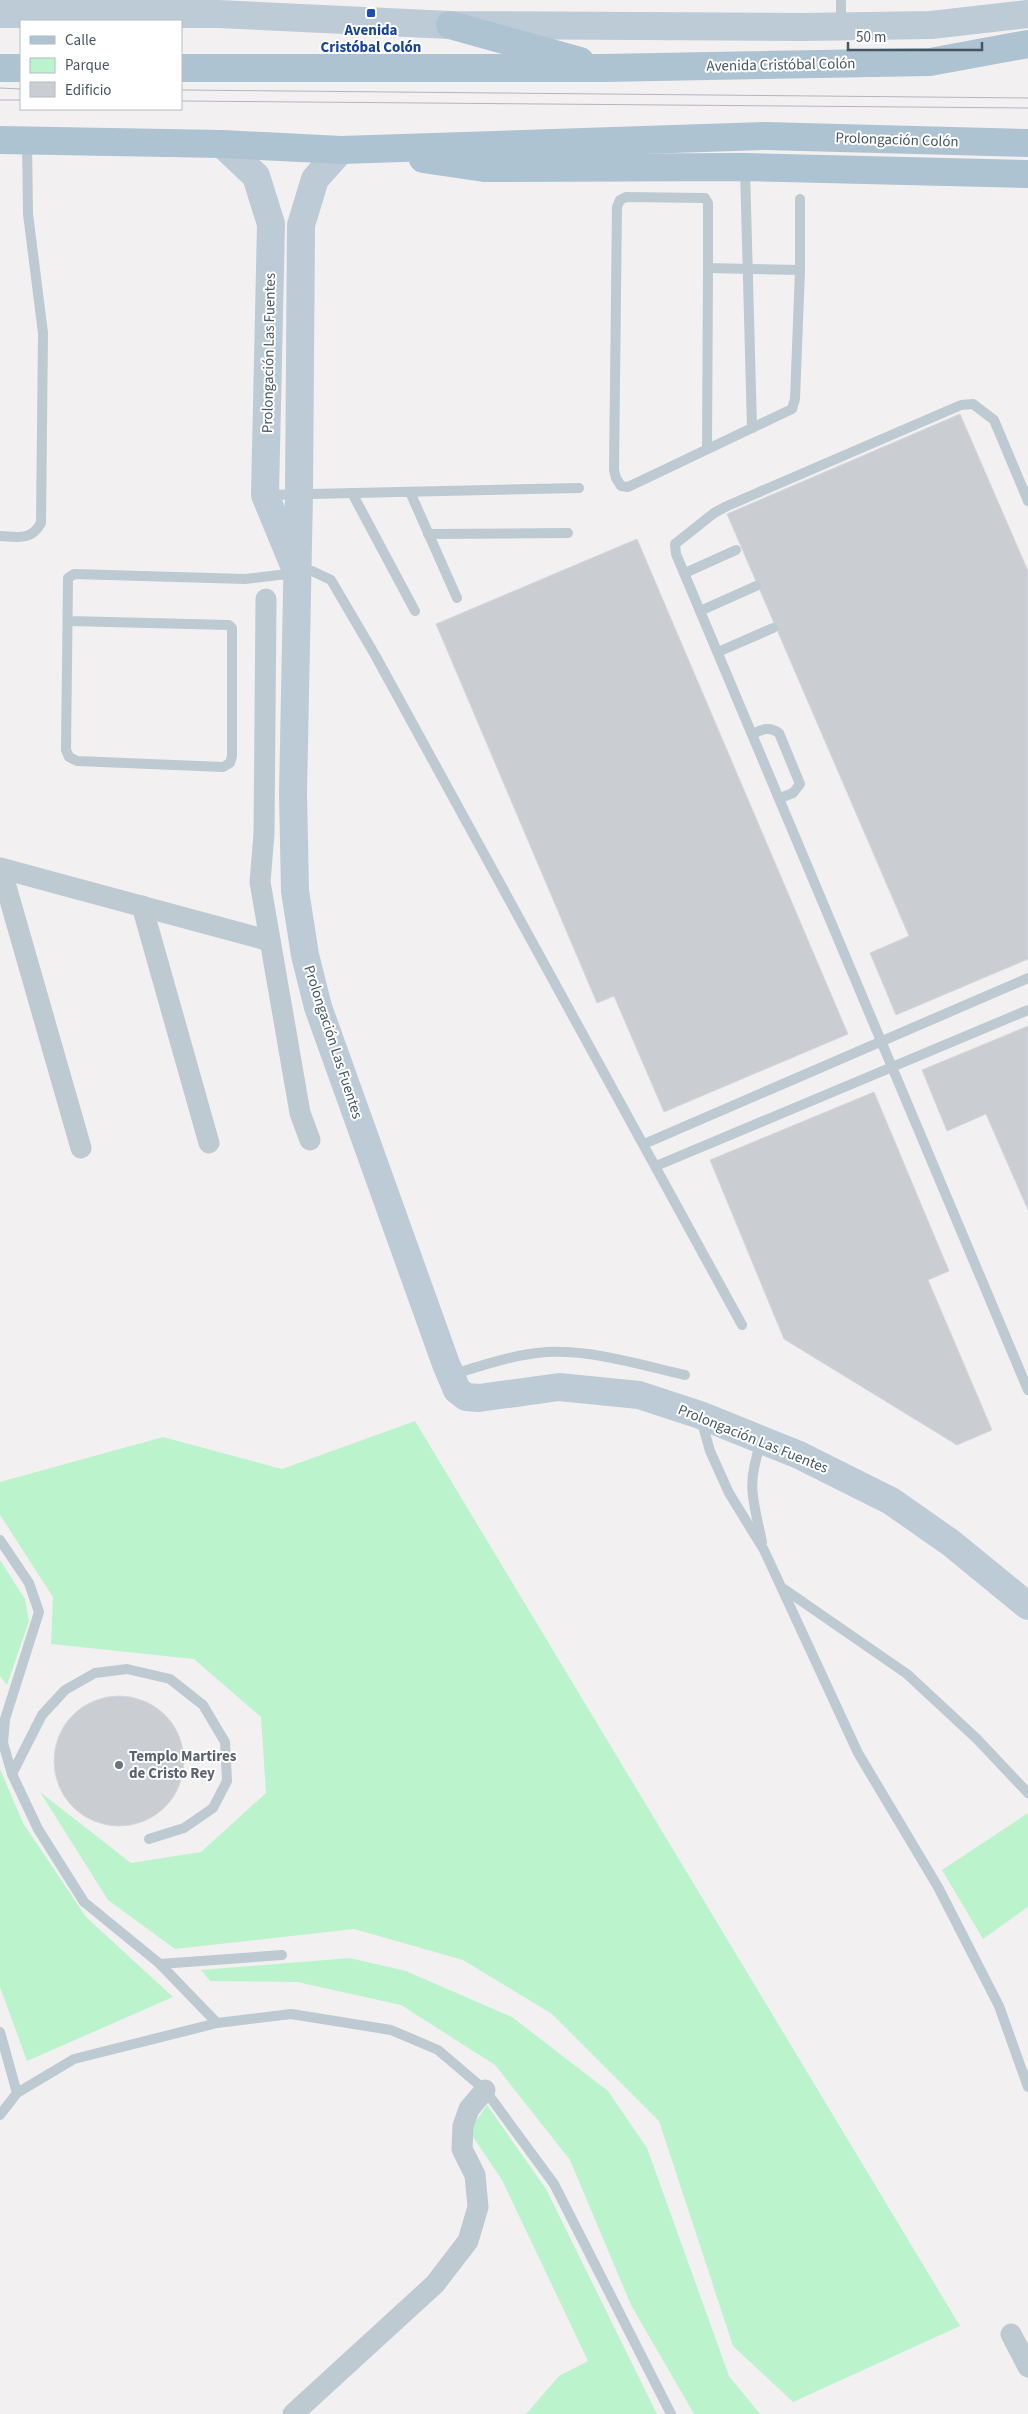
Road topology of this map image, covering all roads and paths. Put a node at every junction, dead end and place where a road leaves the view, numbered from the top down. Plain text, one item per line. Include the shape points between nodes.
1 (841, 0) edge
2 (217, 7) edge
3 (264, 8) edge
4 (0, 14) edge
5 (1028, 14) edge
6 (450, 25) junction
7 (841, 27) junction
8 (1028, 44) edge
9 (0, 68) edge
10 (20, 68) edge
11 (182, 68) edge
12 (603, 68) junction
13 (13, 140) edge
14 (1028, 143) edge
15 (222, 144) junction
16 (350, 149) junction
17 (746, 167) junction
18 (1028, 174) edge
19 (800, 199) dead end
20 (708, 268) junction
21 (747, 269) junction
22 (800, 270) junction
23 (752, 428) junction
24 (708, 448) junction
25 (579, 488) dead end
26 (410, 492) junction
27 (352, 493) junction
28 (299, 494) junction
29 (265, 496) junction
30 (1028, 502) edge
31 (568, 533) dead end
32 (428, 534) junction
33 (0, 536) edge
34 (736, 550) dead end
35 (298, 574) junction
36 (685, 574) junction
37 (756, 586) dead end
38 (457, 598) dead end
39 (266, 599) dead end
40 (414, 611) dead end
41 (700, 611) junction
42 (69, 621) junction
43 (773, 628) dead end
44 (718, 652) junction
45 (753, 734) junction
46 (780, 798) junction
47 (1, 869) edge
48 (142, 906) junction
49 (270, 940) junction
50 (1028, 978) edge
51 (1028, 1010) edge
52 (882, 1041) junction
53 (893, 1066) junction
54 (310, 1140) dead end
55 (209, 1143) dead end
56 (644, 1144) junction
57 (81, 1148) dead end
58 (656, 1166) junction
59 (742, 1326) dead end
60 (451, 1375) junction
61 (685, 1375) dead end
62 (1028, 1390) edge
63 (700, 1415) junction
64 (761, 1441) junction
65 (0, 1540) edge
66 (764, 1550) junction
67 (783, 1588) junction
68 (1028, 1606) edge
69 (12, 1774) junction
70 (1028, 1793) edge
71 (149, 1839) dead end
72 (282, 1955) dead end
73 (160, 1964) junction
74 (217, 2023) junction
75 (0, 2032) edge
76 (1028, 2087) edge
77 (485, 2090) junction
78 (18, 2093) junction
79 (0, 2115) edge
80 (1011, 2334) dead end
81 (1028, 2367) edge
82 (293, 2414) edge
83 (671, 2414) edge

1 - 7 lane
2 - 3 street
2 - 4 street
3 - 6 street
5 - 7 street via 931,25
6 - 7 street
6 - 12 main road via 552,51
8 - 12 main road, Avenida Cristóbal Colón via 930,62
9 - 10 main road
11 - 12 main road, Avenida Cristóbal Colón
13 - 15 main road
13 - 33 lane via 28,214 43,333 41,523 28,538
14 - 16 main road, Prolongación Colón via 765,136
15 - 16 main road
15 - 29 street, Prolongación Las Fuentes via 256,176 271,224
16 - 17 main road via 484,168
16 - 28 street, Prolongación Las Fuentes via 315,179 301,225
17 - 18 main road
17 - 21 lane
19 - 22 lane
20 - 21 lane
20 - 24 lane
20 - 24 lane via 708,203 705,198 626,197 620,200 617,207 616,478 622,486 628,487
21 - 22 lane
21 - 23 lane
22 - 23 lane via 794,404 788,412
23 - 24 lane
25 - 26 lane
26 - 27 lane
26 - 32 lane
27 - 28 lane
27 - 40 lane
28 - 29 lane
28 - 35 street, Prolongación Las Fuentes
29 - 35 street, Prolongación Las Fuentes
30 - 36 lane via 994,420 973,404 961,405 714,513 675,544
31 - 32 lane
32 - 38 lane
34 - 36 lane
35 - 42 lane via 245,579 71,574 67,581
35 - 56 lane via 312,572 331,580
35 - 60 street, Prolongación Las Fuentes via 294,871 305,955 318,1007
36 - 41 lane
37 - 41 lane
39 - 49 street via 264,834 260,882
41 - 44 lane
42 - 42 lane via 66,750 73,760 223,767 230,763 230,625
43 - 44 lane
44 - 45 lane
45 - 46 lane
45 - 46 lane via 766,728 773,728 779,733 800,784 793,793
46 - 52 lane
47 - 48 street
47 - 57 street
48 - 49 street
48 - 55 street
49 - 54 street via 300,1113
50 - 52 lane
51 - 53 lane
52 - 53 lane
52 - 56 lane
53 - 58 lane
53 - 62 lane
56 - 58 lane
58 - 59 lane
60 - 61 lane via 514,1356 549,1352 615,1359
60 - 63 street, Prolongación Las Fuentes via 457,1390 466,1398 559,1387 639,1395
63 - 64 street, Prolongación Las Fuentes
63 - 66 lane via 710,1451 729,1493
64 - 66 lane via 752,1467 750,1488
64 - 68 street, Prolongación Las Fuentes via 836,1472 891,1501 951,1543
65 - 69 lane via 29,1584 39,1612 5,1719 3,1743
66 - 67 lane
67 - 70 lane via 907,1674 977,1739
67 - 76 lane via 858,1753 938,1887 1000,2006
69 - 71 lane via 42,1715 65,1690 95,1673 127,1669 170,1679 204,1705 225,1742 227,1781 213,1808 184,1828
69 - 73 lane via 38,1829 84,1902
72 - 73 lane
73 - 74 lane
74 - 77 lane via 291,2014 391,2030 438,2050
74 - 78 lane via 74,2060
75 - 78 lane
77 - 82 street via 469,2109 463,2126 462,2149 475,2176 478,2207 468,2241 435,2284
77 - 83 lane via 554,2184
78 - 79 lane
80 - 81 street

